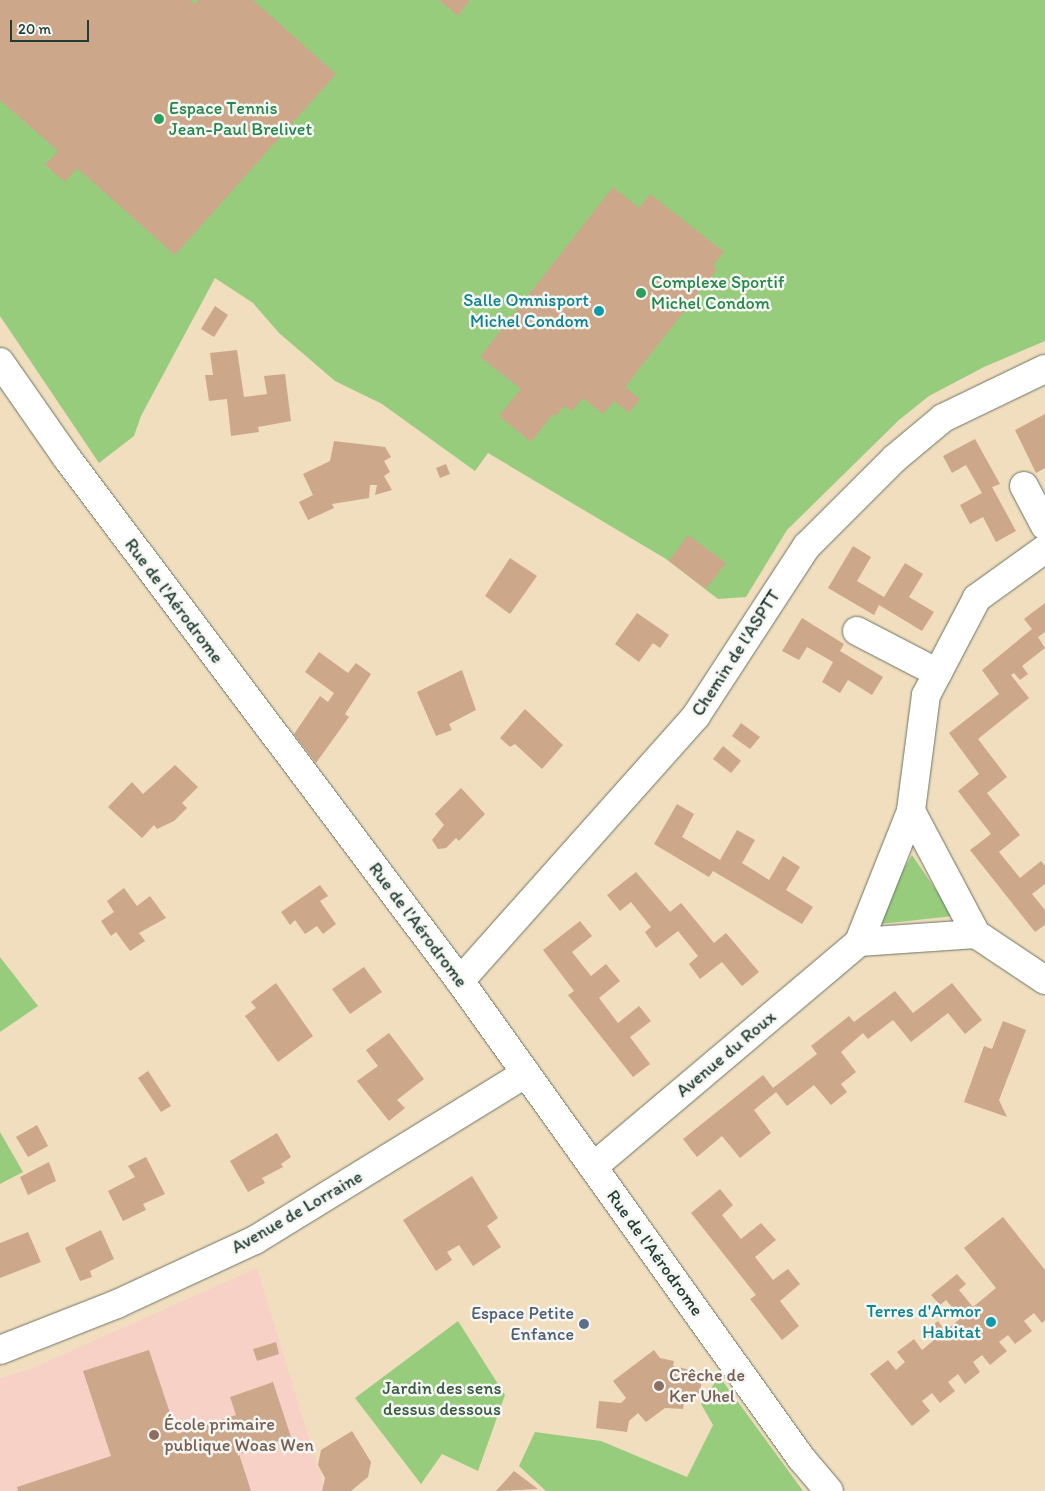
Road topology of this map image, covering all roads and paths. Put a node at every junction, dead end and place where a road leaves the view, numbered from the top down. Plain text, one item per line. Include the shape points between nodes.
1 (0, 362) edge
2 (1045, 369) edge
3 (1024, 486) dead end
4 (1045, 526) edge
5 (1045, 549) edge
6 (857, 631) dead end
7 (938, 673) junction
8 (911, 810) junction
9 (976, 934) junction
10 (859, 942) junction
11 (1045, 980) edge
12 (460, 981) junction
13 (526, 1073) junction
14 (593, 1167) junction
15 (0, 1350) edge
16 (829, 1491) edge

1 - 12 street, Rue de l'Aérodrome via 67,458
2 - 12 street, Chemin de l'ASPTT via 943,418 894,459 805,549 696,716
3 - 4 street
5 - 7 street, Avenue du Roux via 977,598
6 - 7 street
7 - 8 street, Avenue du Roux via 926,695
8 - 9 street
8 - 10 street, Avenue du Roux
9 - 10 street
9 - 11 street
10 - 14 street, Avenue du Roux
12 - 13 street, Rue de l'Aérodrome
13 - 14 street, Rue de l'Aérodrome
13 - 15 street, Avenue de Lorraine via 255,1240 117,1304
14 - 16 street, Rue de l'Aérodrome via 801,1458

